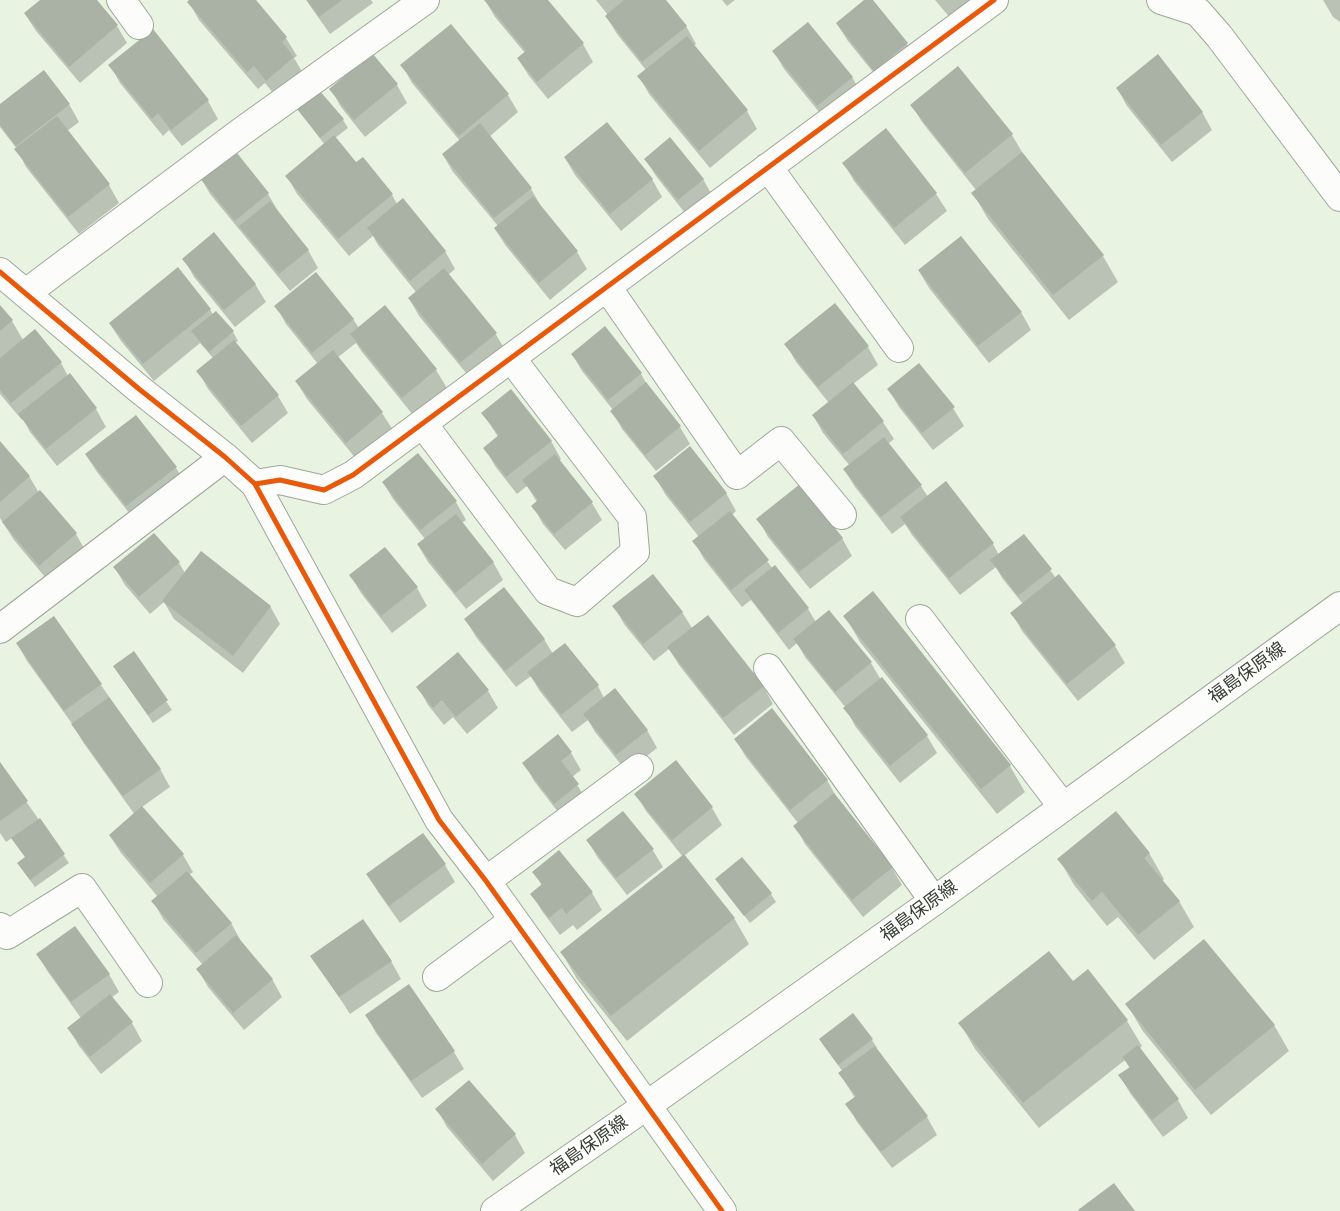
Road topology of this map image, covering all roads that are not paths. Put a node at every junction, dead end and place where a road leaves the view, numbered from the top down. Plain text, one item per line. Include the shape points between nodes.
1 (121, 0) edge
2 (994, 0) edge
3 (1162, 0) edge
4 (411, 4) edge
5 (1204, 6) edge
6 (139, 25) dead end
7 (768, 167) junction
8 (1340, 197) edge
9 (0, 272) edge
10 (607, 287) junction
11 (26, 293) junction
12 (899, 348) dead end
13 (511, 358) junction
14 (423, 424) junction
15 (225, 457) junction
16 (255, 484) junction
17 (842, 515) dead end
18 (1340, 606) edge
19 (920, 619) dead end
20 (0, 628) edge
21 (768, 668) dead end
22 (639, 768) dead end
23 (1063, 807) junction
24 (486, 881) junction
25 (934, 901) junction
26 (514, 920) junction
27 (0, 927) edge
28 (437, 977) dead end
29 (148, 983) dead end
30 (646, 1106) junction
31 (494, 1211) edge
32 (722, 1211) edge

1 - 6 street
2 - 7 street
3 - 5 street
4 - 11 street
5 - 8 street via 1219,36
7 - 10 street
7 - 12 street
9 - 11 street
10 - 13 street
10 - 17 street via 737,475 781,440
11 - 15 street
13 - 14 street
13 - 14 street via 632,517 635,552 577,602 548,591
14 - 16 street via 353,475 324,490 280,480
15 - 16 street
15 - 20 street
16 - 24 street via 439,820
18 - 23 street, 福島保原線
19 - 23 street
21 - 25 street
22 - 24 street
23 - 25 street, 福島保原線
24 - 26 street
25 - 30 street, 福島保原線
26 - 28 street
26 - 30 street
27 - 29 street via 6,935 82,888
30 - 31 street, 福島保原線
30 - 32 street

